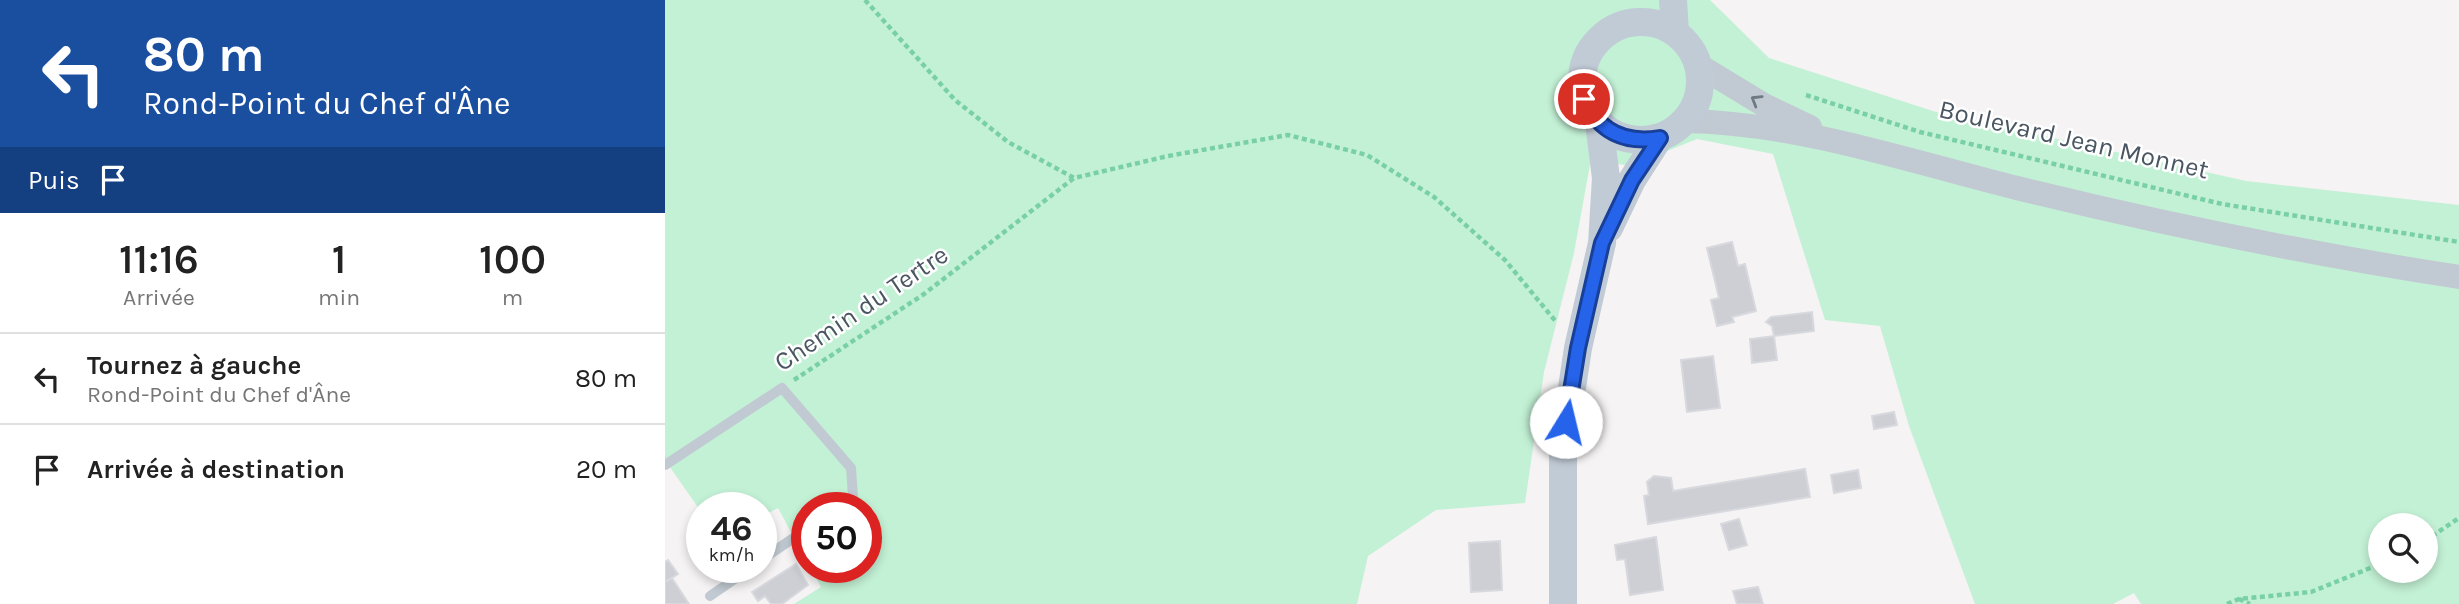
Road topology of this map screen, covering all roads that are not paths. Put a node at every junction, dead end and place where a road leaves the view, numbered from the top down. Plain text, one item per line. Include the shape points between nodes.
1 (1627, 0) edge
2 (1673, 0) edge
3 (1615, 28) junction
4 (1675, 33) junction
5 (1698, 65) junction
6 (1685, 121) junction
7 (1599, 123) junction
8 (1660, 138) junction
9 (1839, 141) junction
10 (1602, 243) junction
11 (2459, 277) edge
12 (665, 465) edge
13 (853, 492) edge
14 (729, 583) edge
15 (711, 596) dead end
16 (1563, 604) edge

1 - 3 main road
2 - 4 main road
3 - 4 main road via 1645,22
3 - 7 main road via 1593,46 1582,72 1584,99
4 - 5 main road via 1691,49
5 - 6 main road via 1696,104
9 -> 5 street via 1764,105
6 - 8 main road
6 - 9 street via 1731,122
7 - 8 main road via 1627,139
7 - 10 main road via 1606,178
8 - 10 main road via 1632,180
9 - 11 street via 2205,233
10 - 16 main road via 1578,348 1563,447
12 - 13 lane, Chemin du Tertre via 782,388 851,468
14 - 15 lane

